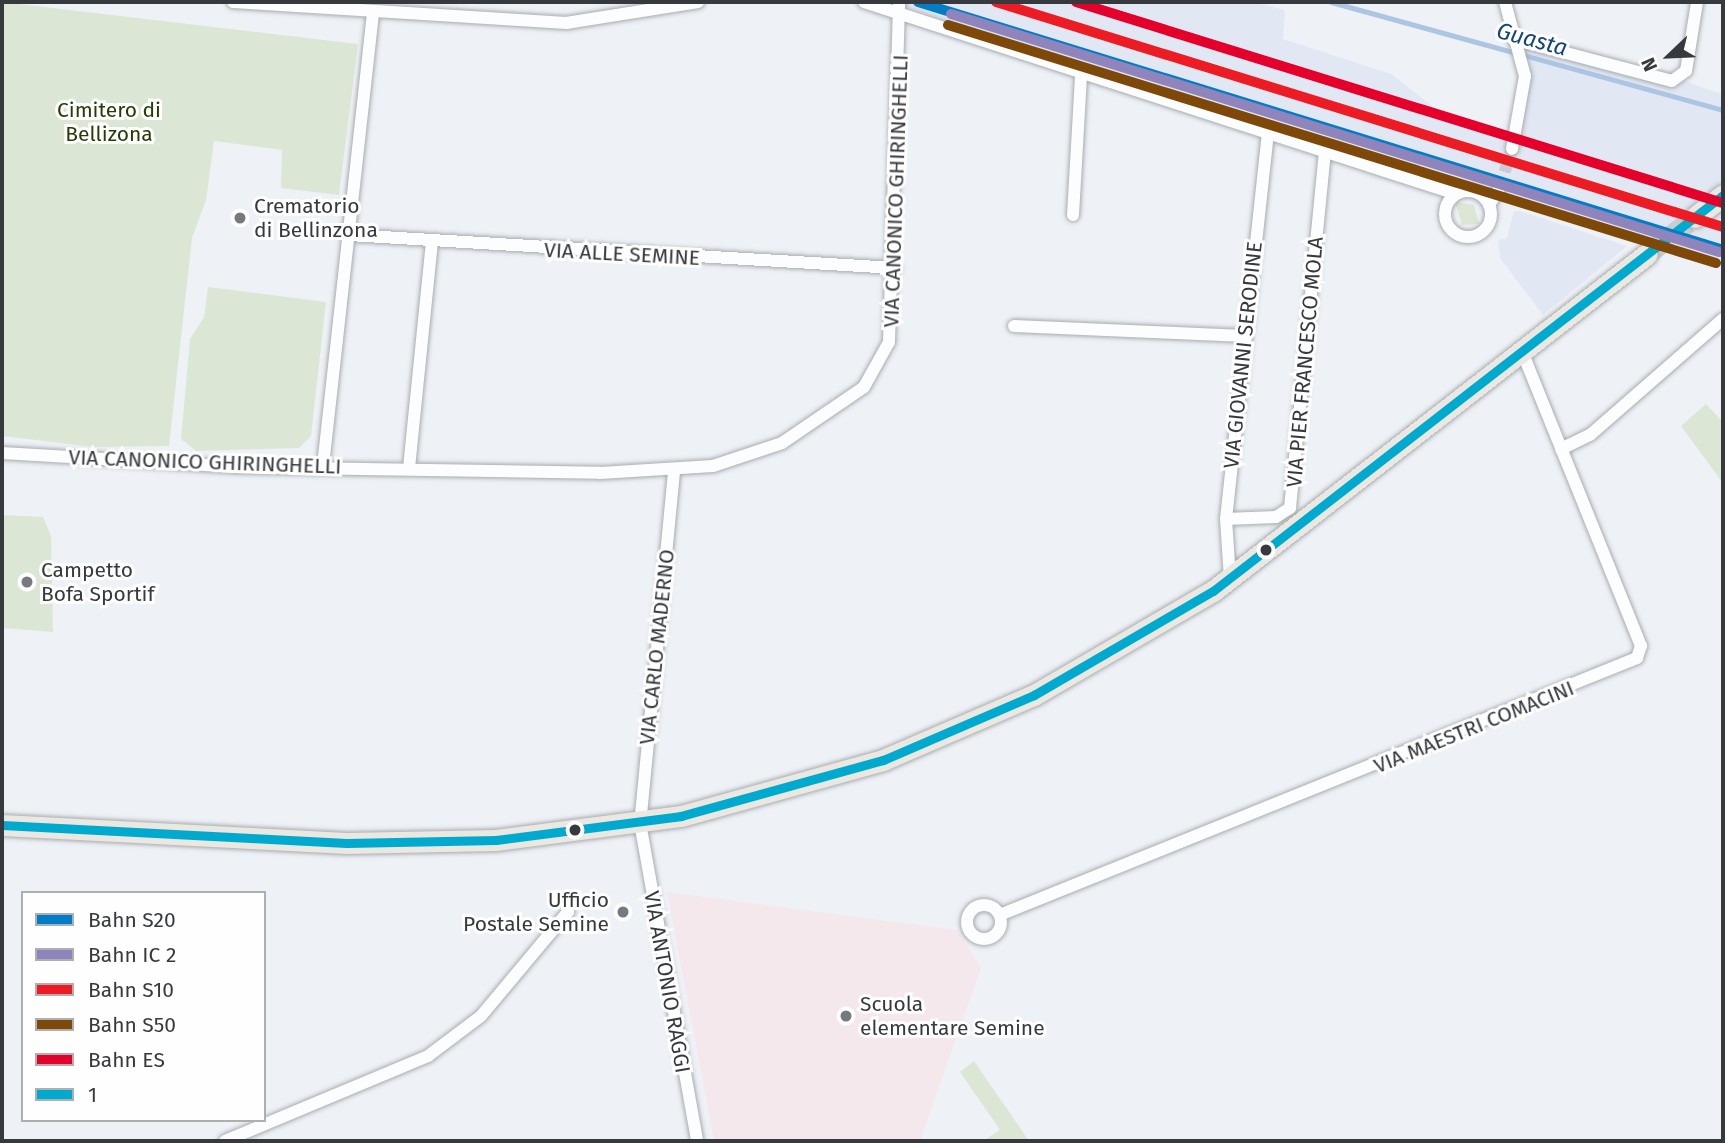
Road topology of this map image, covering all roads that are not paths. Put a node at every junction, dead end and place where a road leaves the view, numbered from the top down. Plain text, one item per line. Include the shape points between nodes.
1 (233, 2) edge
2 (698, 2) edge
3 (864, 2) edge
4 (1505, 2) edge
5 (1697, 2) edge
6 (900, 8) edge
7 (373, 15) junction
8 (1515, 43) junction
9 (1081, 76) junction
10 (1268, 132) junction
11 (1513, 149) tunnel mouth
12 (1325, 150) junction
13 (1499, 189) tunnel mouth
14 (1456, 194) junction
15 (1723, 195) edge
16 (1489, 205) junction
17 (1073, 215) dead end
18 (1695, 217) tunnel mouth
19 (349, 235) junction
20 (432, 243) junction
21 (1647, 254) tunnel mouth
22 (895, 268) junction
23 (1723, 319) edge
24 (1014, 326) dead end
25 (1245, 336) junction
26 (1522, 352) junction
27 (1561, 449) junction
28 (2, 453) edge
29 (323, 466) junction
30 (409, 468) junction
31 (674, 472) junction
32 (1226, 519) junction
33 (1230, 579) junction
34 (640, 823) junction
35 (2, 825) edge
36 (568, 912) dead end
37 (1002, 914) dead end
38 (225, 1141) edge
39 (696, 1141) edge

1 - 7 street
2 - 7 street via 566,23
3 - 6 street
4 - 8 street
5 - 8 street via 1686,71 1672,81
6 - 9 street
6 - 22 street, VIA CANONICO GHIRINGHELLI
7 - 19 street
8 - 11 street via 1525,76
9 - 10 street
9 - 17 street
10 - 12 street
10 - 25 street, VIA GIOVANNI SERODINE
12 - 14 street
12 - 32 street, VIA PIER FRANCESCO MOLA via 1290,508 1276,517
13 - 16 street
14 - 16 street via 1476,192
14 - 16 street via 1446,220 1461,235 1487,227
15 - 18 main road
19 - 20 street, VIA ALLE SEMINE
19 - 29 street
20 - 22 street, VIA ALLE SEMINE
20 - 30 street
21 - 26 main road
22 - 31 street, VIA CANONICO GHIRINGHELLI via 889,342 864,387 832,414 765,451
23 - 27 street via 1590,435
24 - 25 street
25 - 32 street, VIA GIOVANNI SERODINE
26 - 27 street, VIA MAESTRI COMACINI
26 - 33 main road
27 - 37 street, VIA MAESTRI COMACINI via 1641,646 1630,665
28 - 29 street, VIA CANONICO GHIRINGHELLI
29 - 30 street, VIA CANONICO GHIRINGHELLI
30 - 31 street, VIA CANONICO GHIRINGHELLI
31 - 34 street, VIA CARLO MADERNO
32 - 33 street, VIA GIOVANNI SERODINE
33 - 34 main road via 1054,684 909,750 784,791
34 - 35 main road via 496,840 380,843
34 - 39 street, VIA ANTONIO RAGGI
36 - 38 street via 481,1016 428,1056

